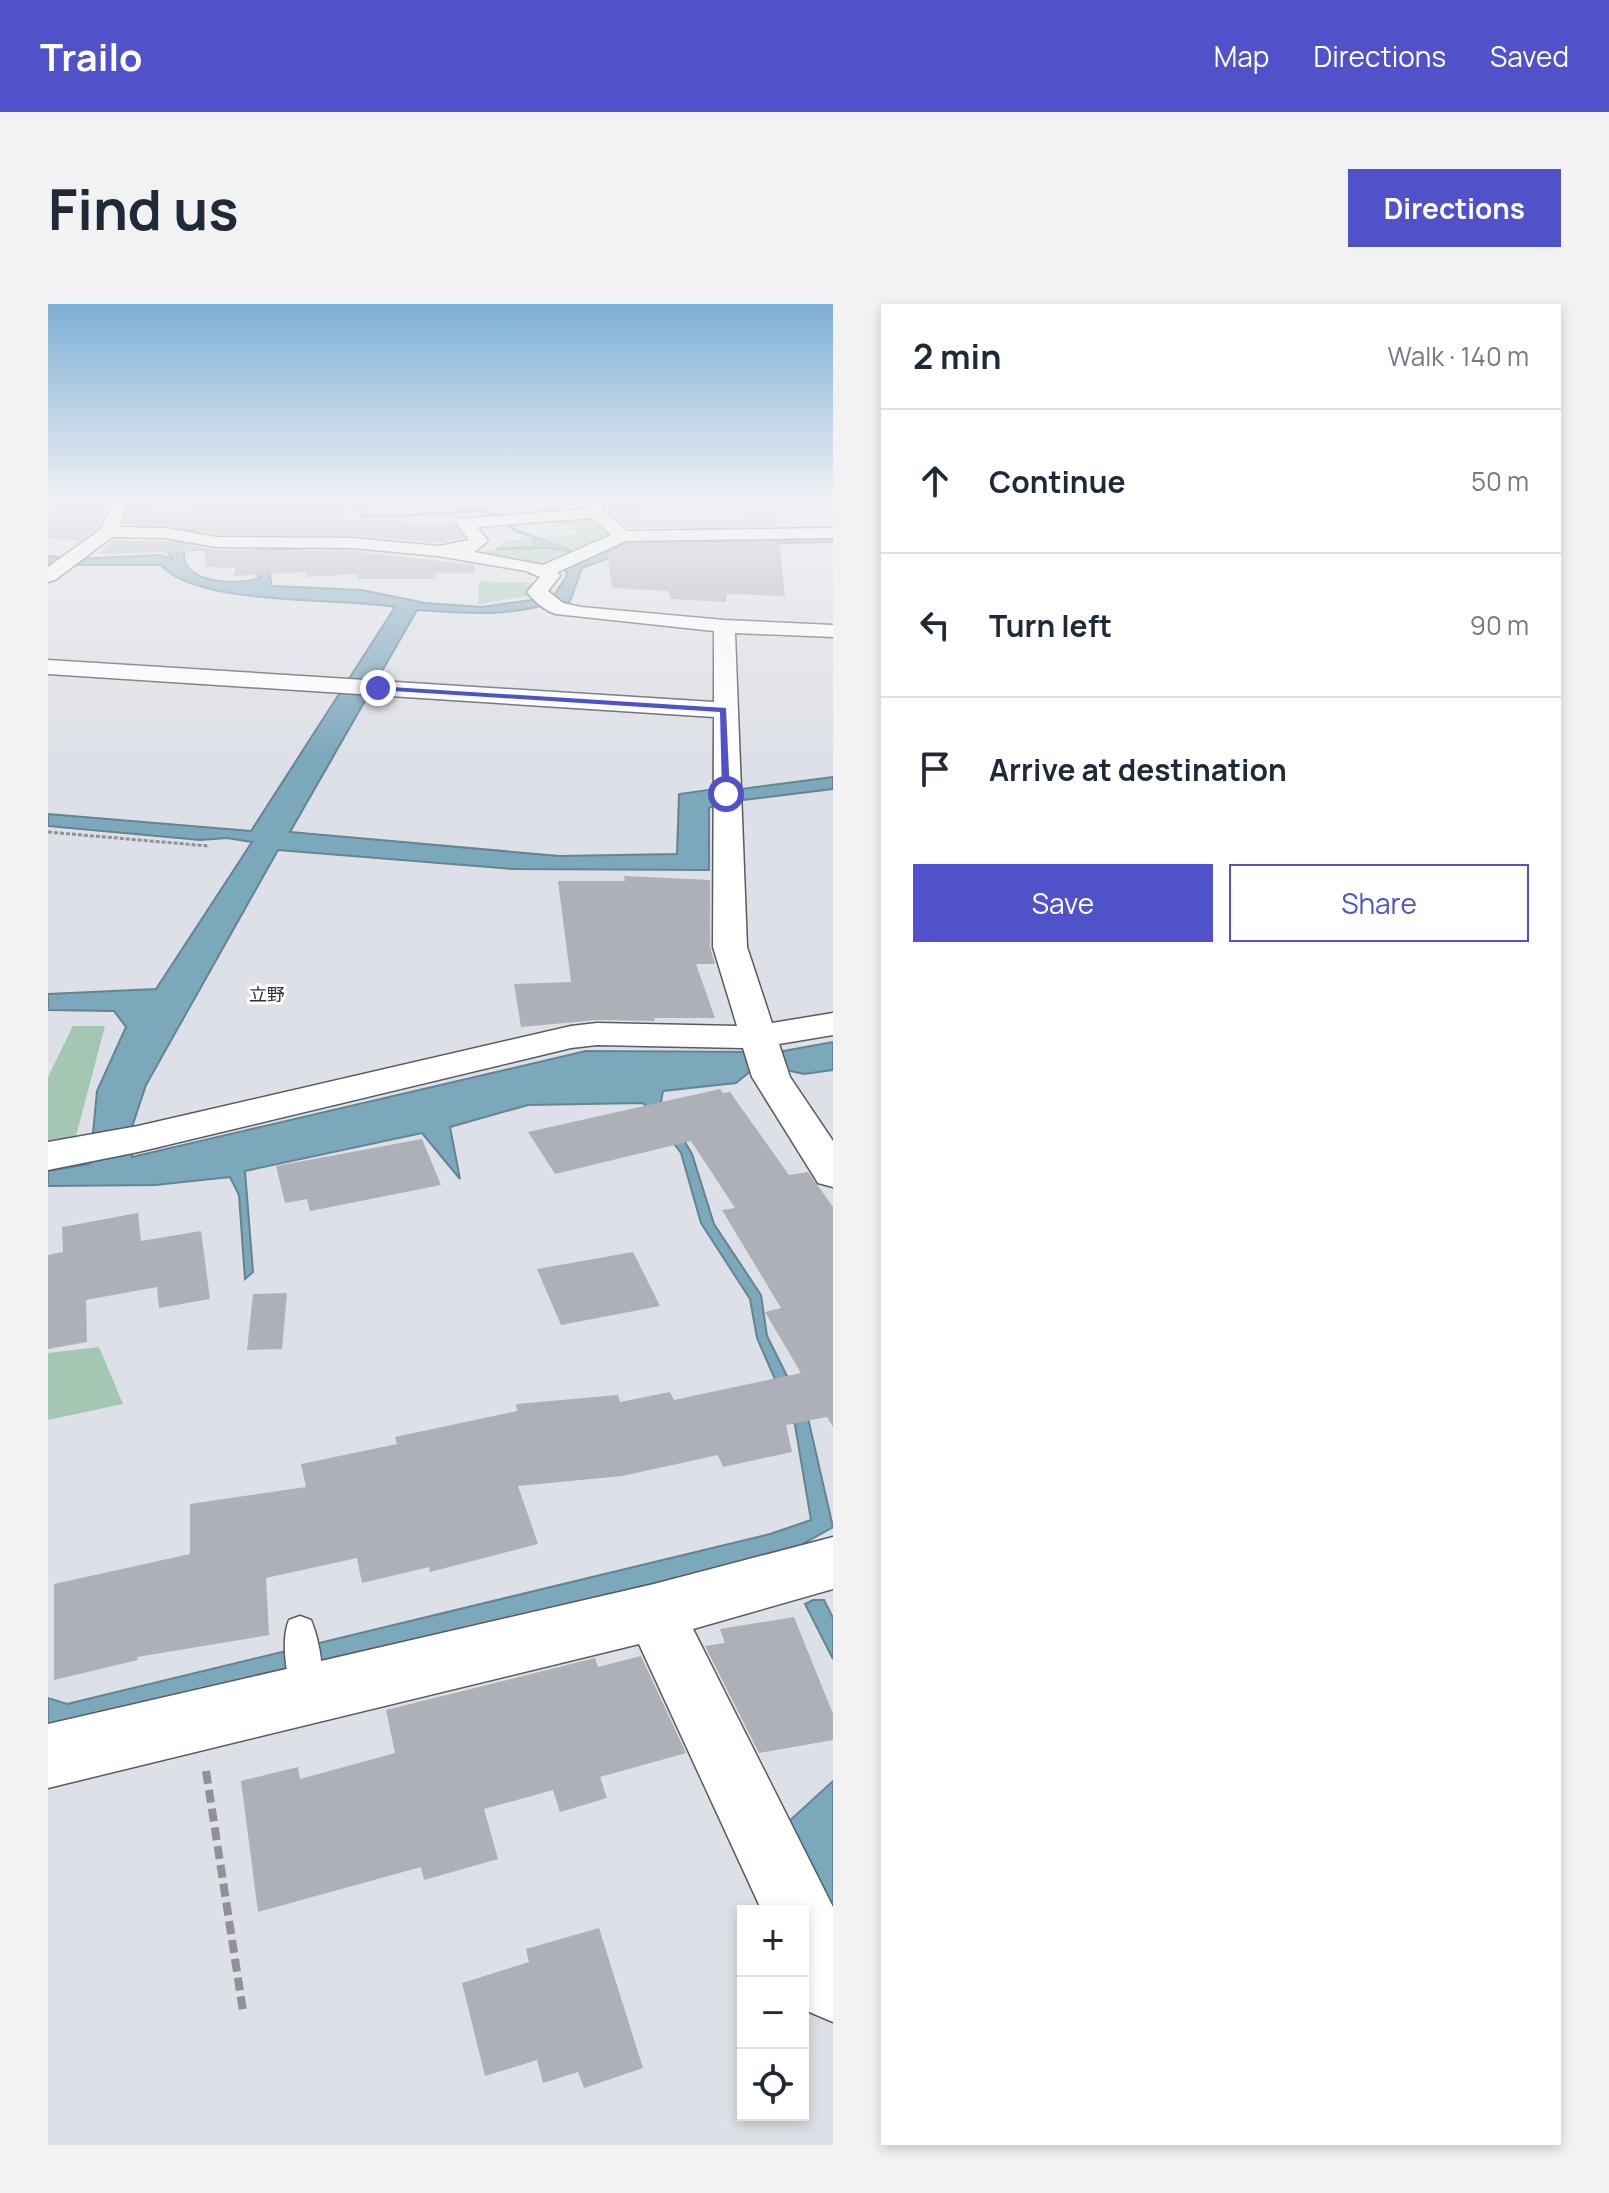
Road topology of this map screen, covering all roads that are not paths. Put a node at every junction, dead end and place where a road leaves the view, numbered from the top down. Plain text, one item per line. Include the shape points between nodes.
1 (543, 585) edge
2 (724, 626) junction
3 (833, 631) edge
4 (48, 667) edge
5 (724, 710) junction
6 (833, 1024) edge
7 (757, 1037) junction
8 (64, 1154) edge
9 (833, 1173) edge
10 (833, 1563) edge
11 (654, 1612) junction
12 (300, 1630) dead end
13 (306, 1686) junction
14 (48, 1756) edge
15 (795, 1905) edge
16 (809, 1935) edge
17 (833, 1985) edge

1 - 2 street via 537,592 544,600 581,613
2 - 3 street
2 - 5 street
4 - 5 street
5 - 7 street via 730,947
6 - 7 street
7 - 8 street via 571,1037
7 - 9 street via 771,1077
10 - 11 street
11 - 13 street
11 - 15 street
12 - 13 lane
13 - 14 street
16 - 17 street

